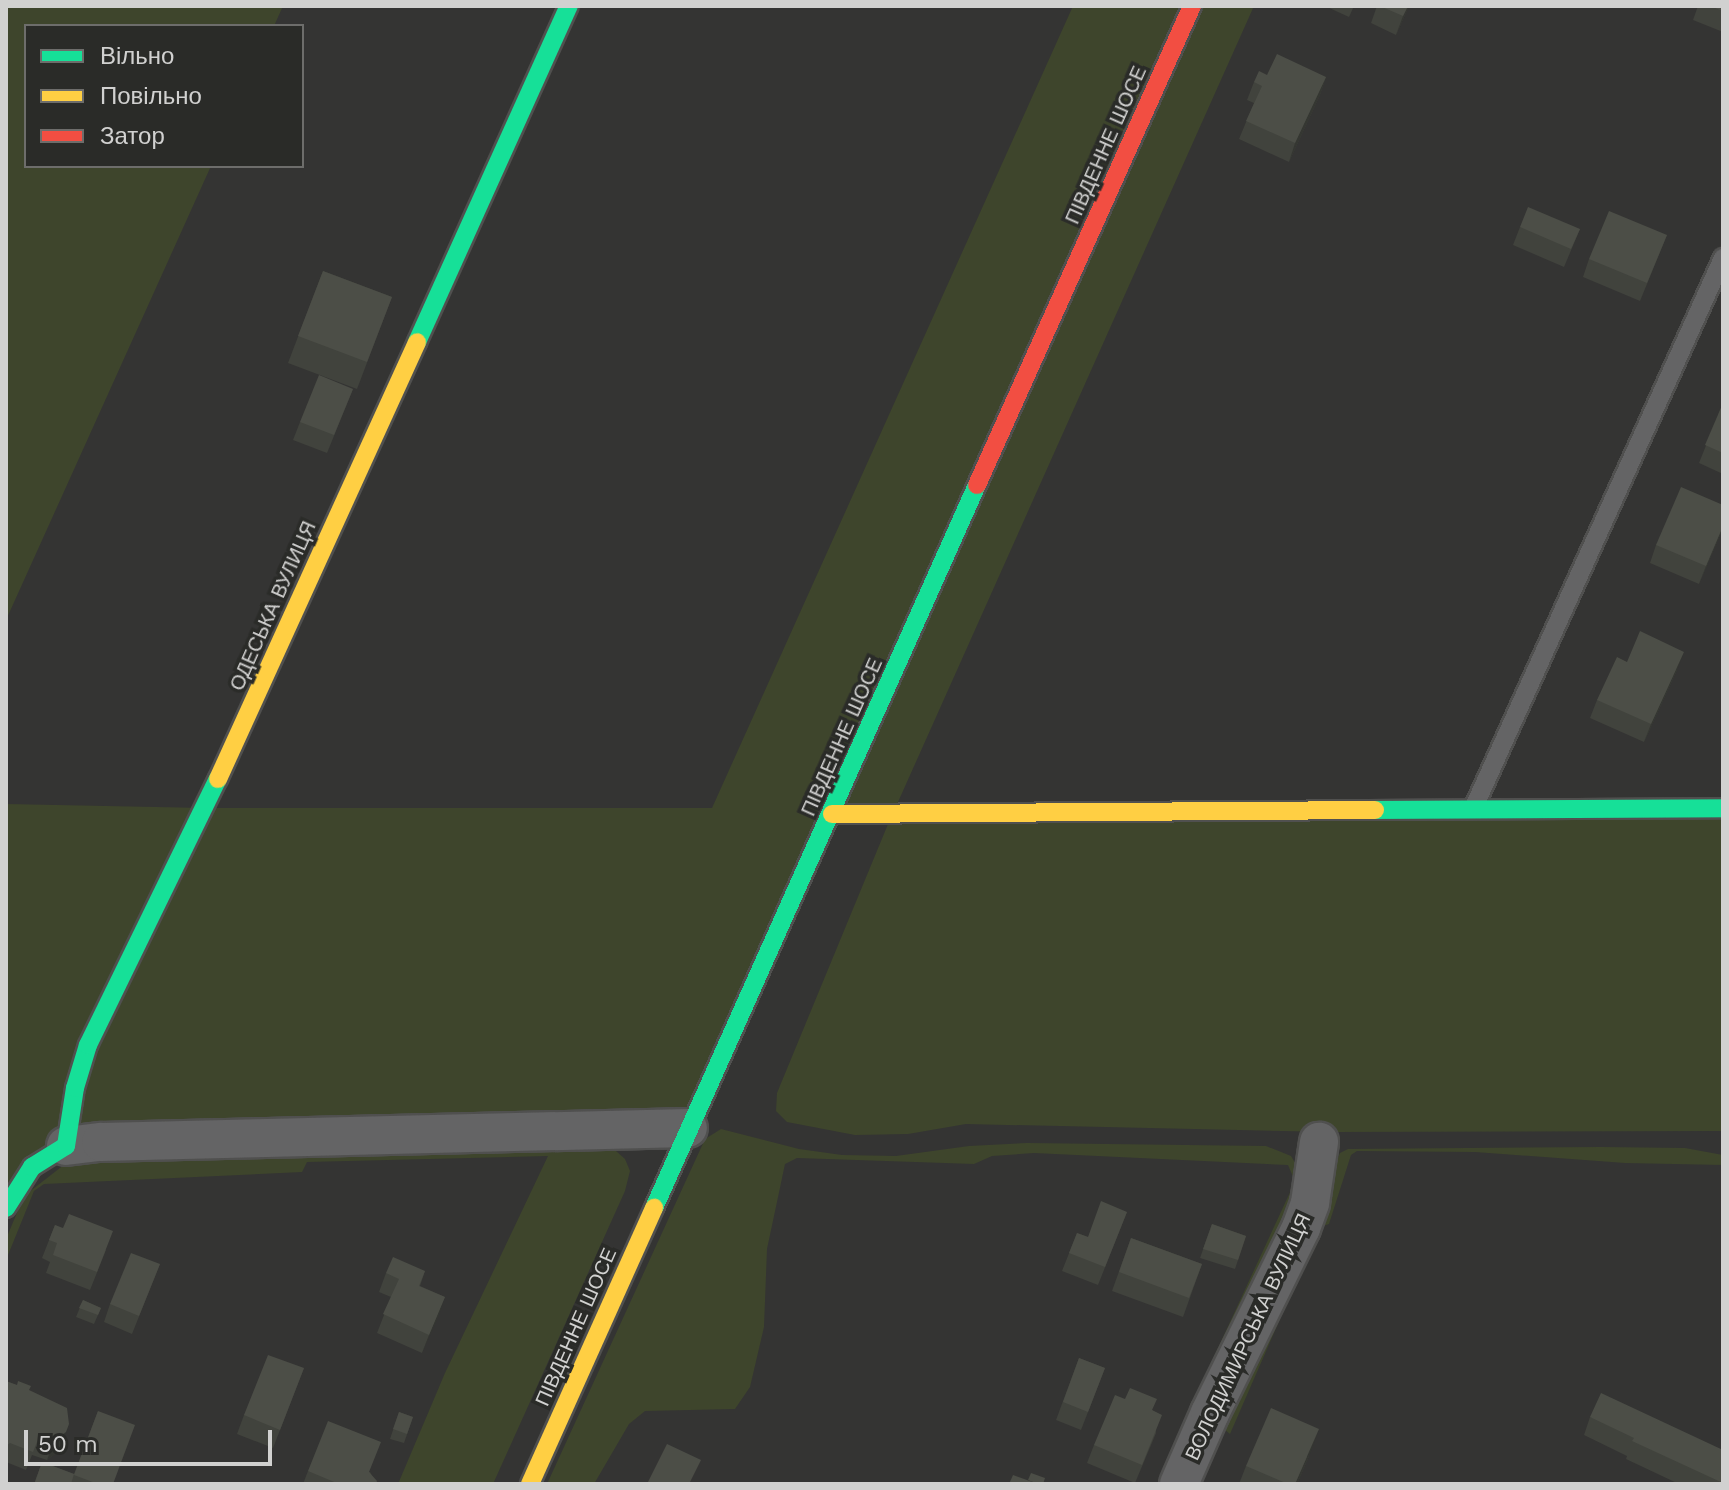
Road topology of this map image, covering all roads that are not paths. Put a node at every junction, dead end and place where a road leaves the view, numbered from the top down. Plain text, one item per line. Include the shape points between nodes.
1 (569, 6) edge
2 (1192, 6) edge
3 (1723, 258) edge
4 (1723, 808) edge
5 (1473, 810) junction
6 (832, 814) junction
7 (688, 1128) junction
8 (1319, 1142) dead end
9 (66, 1146) junction
10 (6, 1208) edge
11 (530, 1484) edge
12 (1179, 1484) edge

1 - 9 street, ОДЕСЬКА ВУЛИЦЯ via 205,808 88,1045
2 - 6 street, ПІВДЕННЕ ШОСЕ
3 - 5 lane
4 - 5 street
5 - 6 street
6 - 7 street, ПІВДЕННЕ ШОСЕ
7 - 9 street
7 - 11 street, ПІВДЕННЕ ШОСЕ
8 - 12 street, ВОЛОДИМИРСЬКА ВУЛИЦЯ via 1301,1228
9 - 10 street via 32,1167

